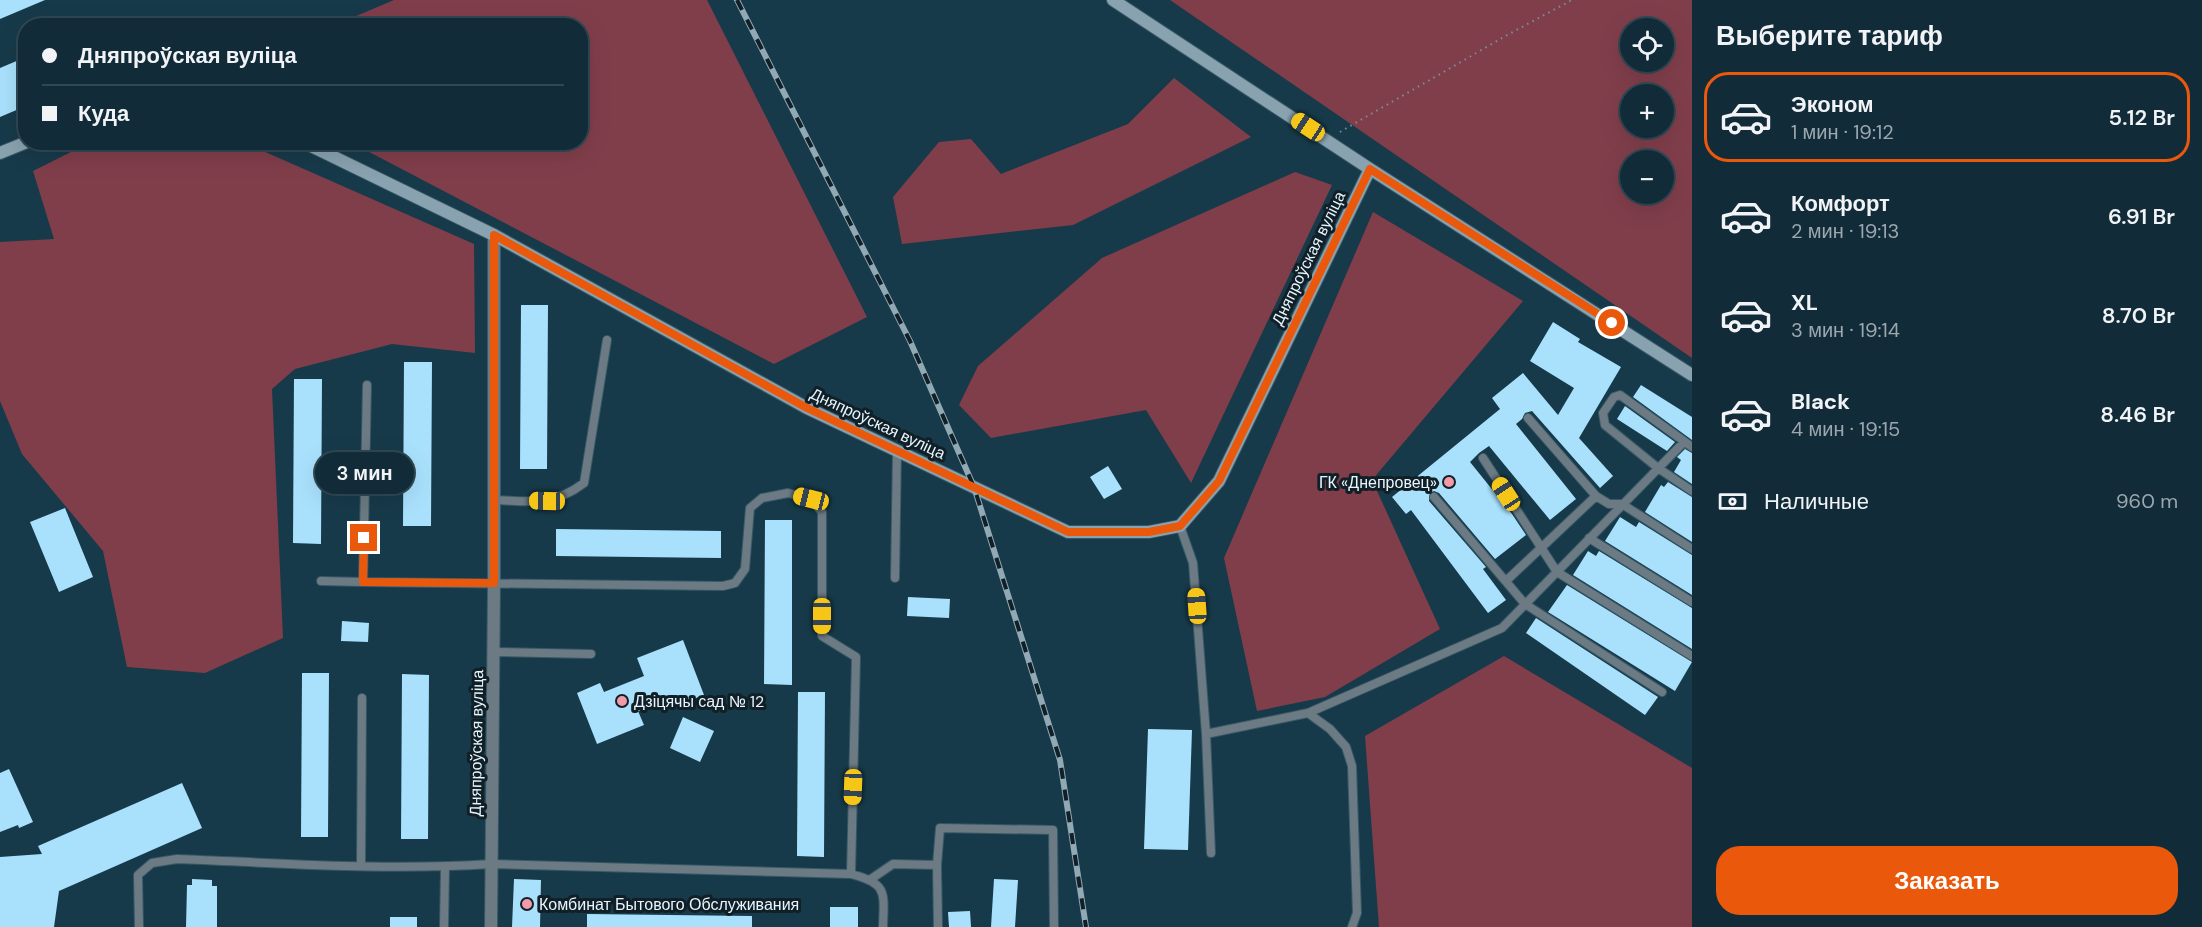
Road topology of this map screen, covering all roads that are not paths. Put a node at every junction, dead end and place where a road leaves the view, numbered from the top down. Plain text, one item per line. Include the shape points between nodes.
1 (1113, 0) edge
2 (18, 146) edge
3 (319, 150) edge
4 (0, 153) edge
5 (1370, 169) junction
6 (494, 235) junction
7 (607, 340) dead end
8 (1692, 375) edge
9 (367, 385) dead end
10 (1528, 418) dead end
11 (1683, 441) junction
12 (1692, 447) edge
13 (897, 451) junction
14 (1483, 458) dead end
15 (1658, 468) junction
16 (1692, 491) edge
17 (1596, 496) junction
18 (1434, 497) dead end
19 (494, 500) junction
20 (1622, 504) junction
21 (1180, 526) junction
22 (1589, 538) junction
23 (1541, 547) junction
24 (1692, 549) edge
25 (1557, 572) junction
26 (895, 578) dead end
27 (321, 581) dead end
28 (1506, 581) junction
29 (363, 582) junction
30 (494, 583) junction
31 (1692, 602) edge
32 (1525, 604) junction
33 (494, 652) junction
34 (591, 654) dead end
35 (1692, 656) edge
36 (1662, 692) dead end
37 (362, 698) dead end
38 (1308, 713) junction
39 (1206, 734) junction
40 (1211, 853) dead end
41 (491, 864) junction
42 (937, 865) junction
43 (361, 866) junction
44 (445, 867) junction
45 (851, 874) junction
46 (871, 879) junction
47 (139, 927) edge
48 (444, 927) edge
49 (491, 927) edge
50 (883, 927) edge
51 (938, 927) edge
52 (1054, 927) edge
53 (1352, 927) edge

1 - 5 street
2 - 4 street
3 - 6 street
5 - 8 street
5 - 21 street, Дняпроўская вуліца via 1219,481
6 - 13 street, Дняпроўская вуліца via 807,408
6 - 19 street, Дняпроўская вуліца
7 - 19 lane via 584,483 569,494 547,501
9 - 29 lane
10 - 17 lane
11 - 12 lane
11 - 15 lane
11 - 15 lane via 1620,395 1614,397 1603,413 1605,425
13 - 21 street, Дняпроўская вуліца via 1068,532 1149,532
13 - 26 lane
14 - 23 lane
15 - 16 lane
15 - 20 lane
17 - 20 lane via 1609,504
17 - 23 lane
18 - 28 lane
19 - 30 street, Дняпроўская вуліца
20 - 22 lane
20 - 24 lane
21 - 39 lane via 1193,563
22 - 25 lane
22 - 31 lane
23 - 25 lane
23 - 28 lane
25 - 32 lane
25 - 35 lane
27 - 29 lane
28 - 32 lane
29 - 30 lane
30 - 33 street, Дняпроўская вуліца
30 - 45 lane via 735,583 745,569 750,508 762,498 788,493 811,499 822,512 822,636 856,657
32 - 36 lane
32 - 38 lane via 1502,628
33 - 34 lane
33 - 41 street, Дняпроўская вуліца
37 - 43 lane
38 - 39 lane
38 - 53 lane via 1346,747 1352,766 1357,913
39 - 40 lane
41 - 44 lane
41 - 45 lane
41 - 49 street, Дняпроўская вуліца
42 - 46 lane via 893,864
42 - 51 lane
42 - 52 lane via 940,828 1053,830
43 - 44 lane
43 - 47 lane via 177,859 152,863 138,875
44 - 48 lane
45 - 46 lane
46 - 50 lane via 880,887 884,902

